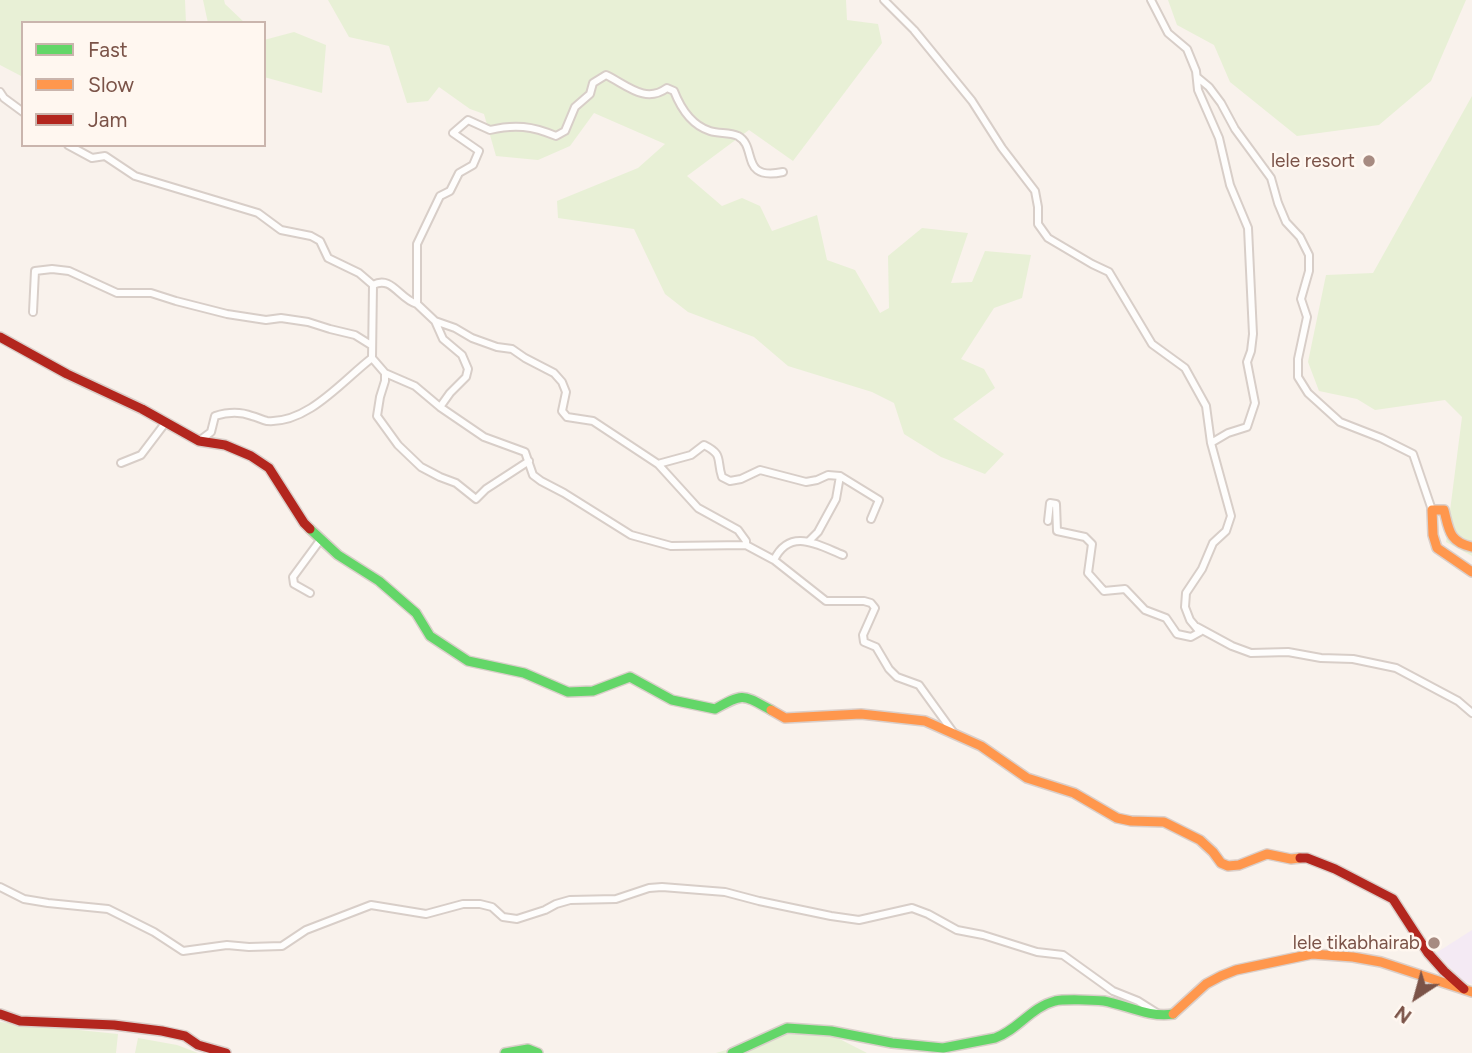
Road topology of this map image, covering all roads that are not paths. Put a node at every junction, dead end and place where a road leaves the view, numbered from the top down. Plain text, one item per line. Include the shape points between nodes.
1 (884, 0) edge
2 (1151, 0) edge
3 (1197, 77) junction
4 (0, 92) edge
5 (21, 111) edge
6 (72, 147) edge
7 (783, 172) dead end
8 (373, 285) junction
9 (416, 304) junction
10 (33, 312) dead end
11 (435, 321) junction
12 (0, 337) edge
13 (372, 345) junction
14 (1251, 351) junction
15 (1240, 354) dead end
16 (372, 358) junction
17 (385, 373) junction
18 (440, 407) junction
19 (166, 422) junction
20 (199, 441) junction
21 (1212, 443) junction
22 (529, 461) junction
23 (121, 463) dead end
24 (658, 464) junction
25 (840, 476) junction
26 (1432, 510) junction
27 (871, 519) dead end
28 (1048, 521) dead end
29 (321, 539) junction
30 (810, 541) junction
31 (746, 545) junction
32 (1472, 547) edge
33 (843, 555) dead end
34 (774, 560) junction
35 (1472, 572) edge
36 (310, 593) dead end
37 (1195, 626) junction
38 (1472, 713) edge
39 (953, 732) junction
40 (0, 887) edge
41 (1468, 990) edge
42 (0, 1014) edge
43 (1158, 1014) junction
44 (943, 1048) junction
45 (226, 1053) edge
46 (505, 1053) edge
47 (538, 1053) edge
48 (732, 1053) edge
49 (957, 1053) edge

1 - 21 street via 972,101 1035,191 1038,224 1048,238 1109,272 1152,344 1185,368 1206,406
2 - 3 street via 1168,33 1187,49
3 - 14 street via 1248,228
3 - 26 street via 1222,103 1235,129 1271,177 1286,222 1309,254 1301,299 1307,317 1298,377 1308,393 1340,422 1413,454
4 - 5 street
6 - 8 street via 92,158 105,156 135,176 258,213 281,230 311,236 320,241 328,258
7 - 9 street via 769,175 758,170 744,141 735,134 710,131 689,118 674,91 640,93 606,75 593,83 565,131 556,136 523,127 490,130 468,120 453,133 479,151 473,166 459,173 450,191 440,196 417,244
8 - 9 street via 384,281
8 - 13 street
9 - 11 street
10 - 13 street via 35,271 52,269 69,271 117,293 151,293 227,314 308,322 355,335
11 - 18 street via 443,339 462,355 468,369
11 - 24 street via 512,349 554,373 566,392 562,411 567,416 593,421
12 - 19 street
13 - 16 street
14 - 15 street
14 - 21 street via 1247,362 1255,403 1247,427
16 - 17 street
16 - 20 street via 299,415 267,421 227,412 215,416 211,432
17 - 18 street via 415,386
17 - 22 street via 377,416 421,467 456,483 476,499
18 - 22 street via 484,437 525,452
19 - 20 street
19 - 23 street via 141,455
20 - 29 street via 225,445 269,468 304,523
21 - 37 street via 1231,516 1186,593 1185,607
22 - 31 street via 533,475 541,481 631,535 671,546
24 - 25 street via 691,455 704,445 715,450 722,477 730,481 760,470 806,482
24 - 31 street via 698,508 738,530
25 - 27 street via 879,500
25 - 30 street via 836,499
26 - 32 street via 1444,510 1454,539
26 - 35 street via 1437,548
28 - 37 street via 1050,503 1056,504 1057,531 1085,537 1093,544 1088,573 1104,591 1125,589 1145,610 1167,618 1177,634 1191,637 1200,632
29 - 36 street via 293,578 294,584
29 - 39 street via 416,613 429,636 468,661 524,673 568,692 593,691 630,677 672,699 715,709 737,697 749,698 785,718 862,713 926,721
30 - 33 street
30 - 34 street via 792,542 778,551
31 - 34 street
34 - 39 street via 826,601 871,603 875,608 864,642 876,647 897,677 919,685
37 - 38 street via 1251,653 1287,652 1396,668
39 - 41 street via 1027,778 1074,793 1117,818 1164,822 1200,841 1228,866 1267,855 1307,858 1335,869 1393,899 1428,953
40 - 43 street via 24,899 108,909 183,951 227,945 282,946 317,925 372,905 426,914 480,904 517,919 570,900 616,899 662,887 725,892 859,920 912,908 957,930 1063,955 1113,992
41 - 43 street via 1381,962 1312,954 1236,970 1206,984 1173,1014
42 - 45 street via 20,1021 162,1031
43 - 44 street via 1102,1002 1056,1001 1036,1009 1003,1035
44 - 48 street via 787,1028
44 - 49 street
46 - 47 street via 528,1049

